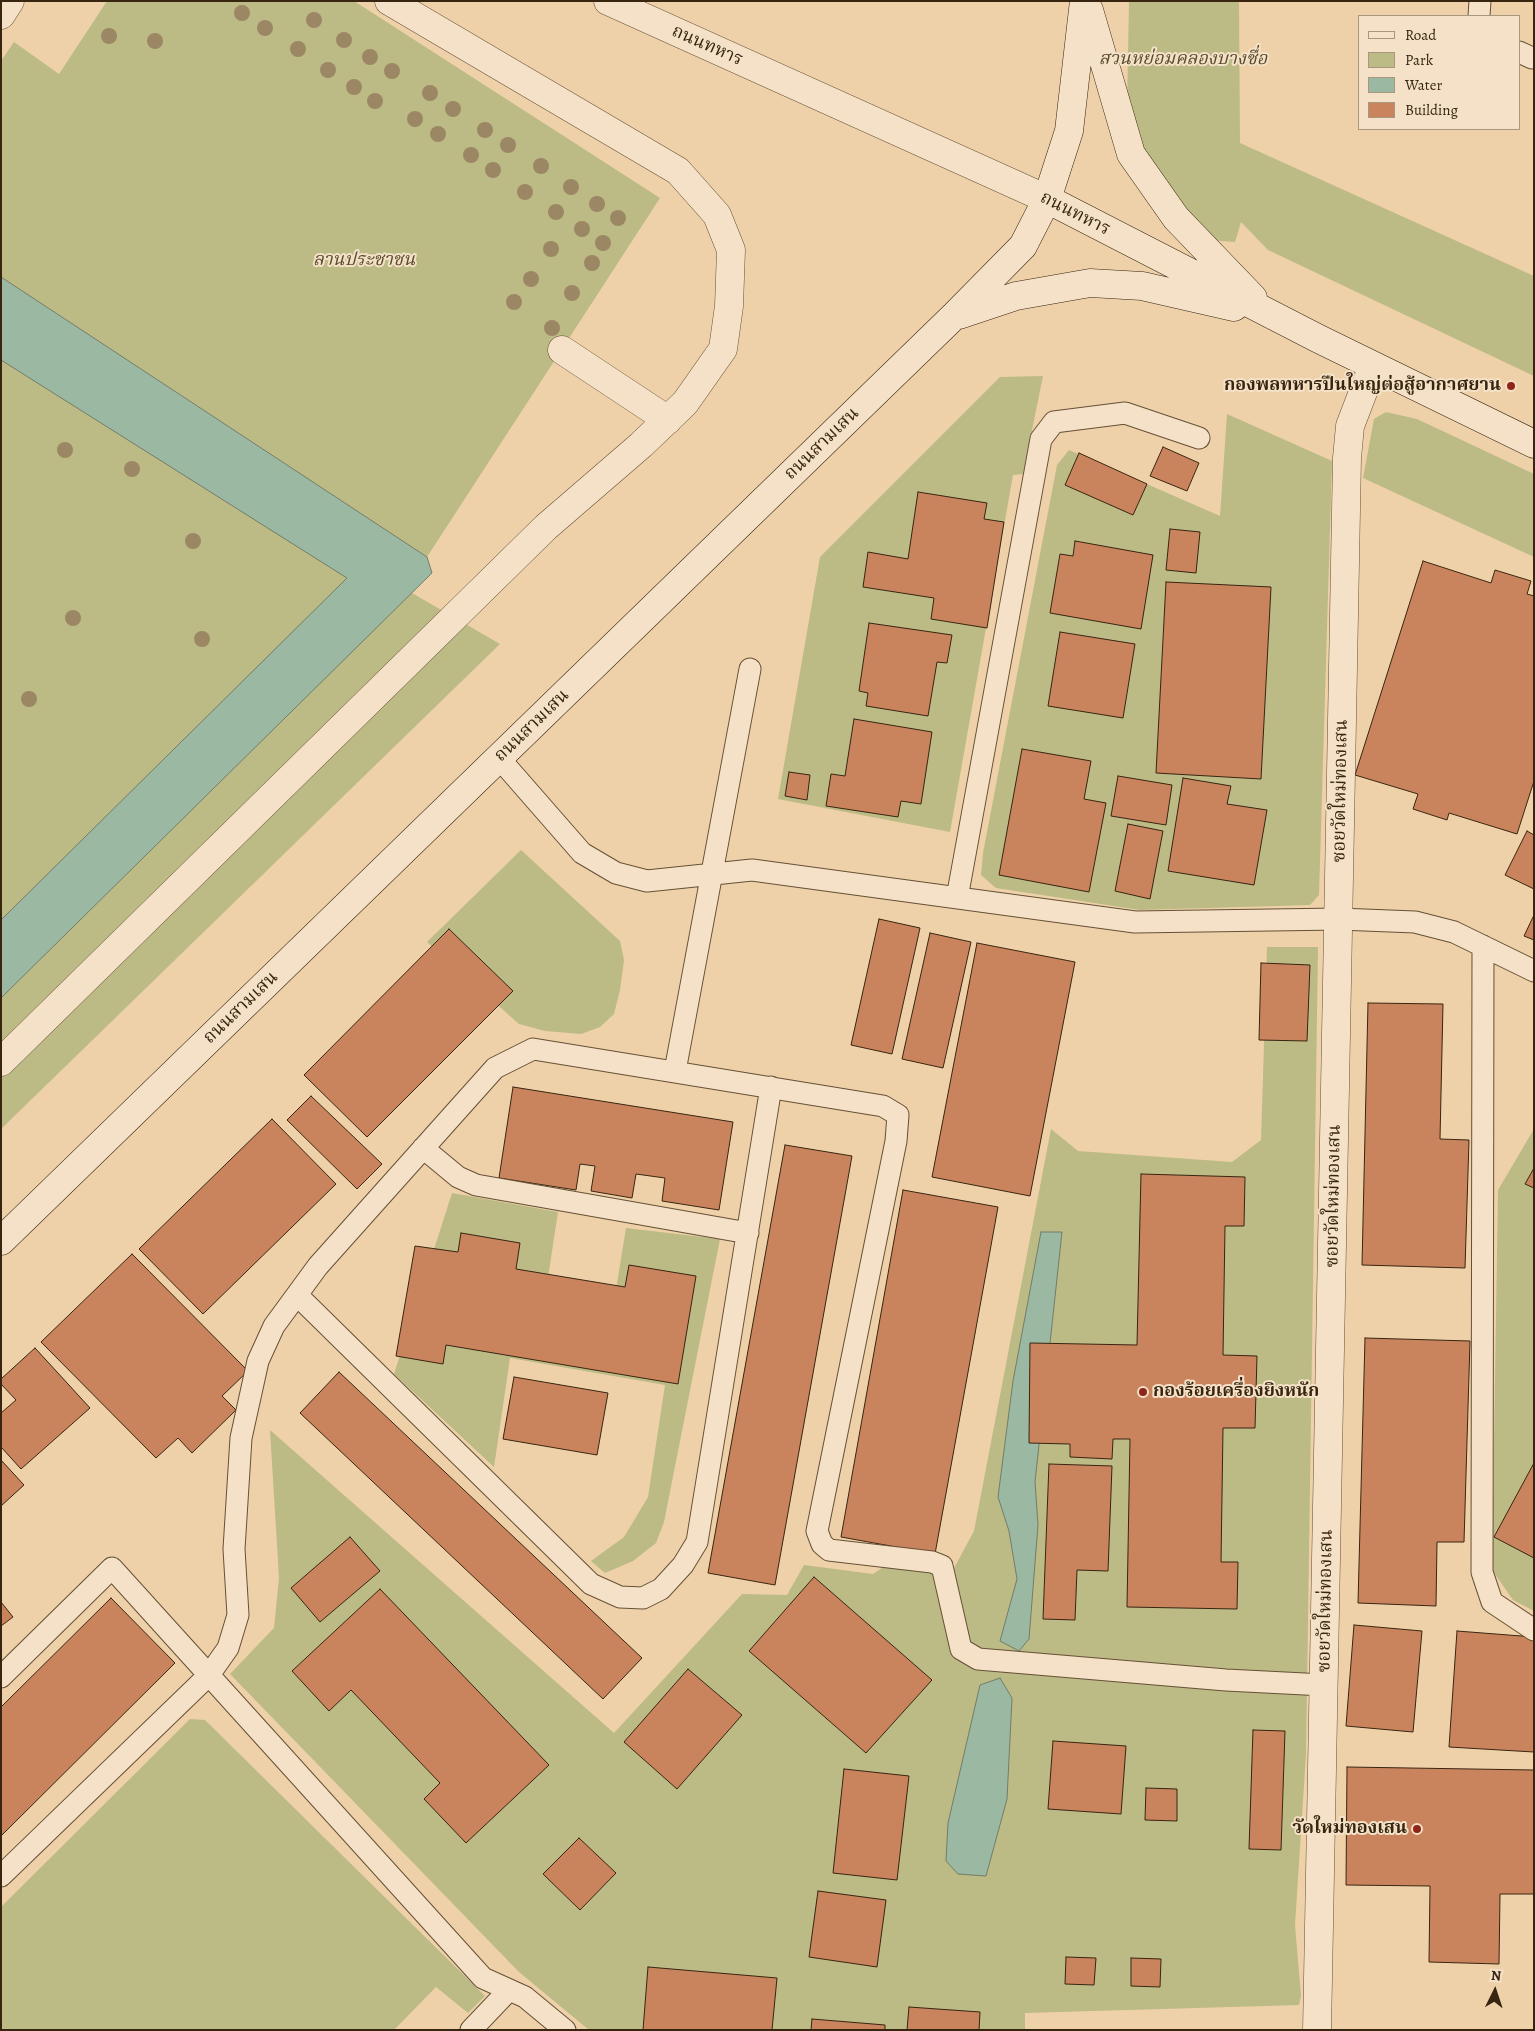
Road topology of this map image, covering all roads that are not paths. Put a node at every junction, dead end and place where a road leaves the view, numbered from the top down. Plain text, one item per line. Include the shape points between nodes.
1 (10, 1) edge
2 (389, 1) edge
3 (608, 1) edge
4 (1085, 1) edge
5 (1480, 1) edge
6 (1, 15) edge
7 (1479, 15) edge
8 (1047, 199) junction
9 (1270, 314) junction
10 (954, 316) junction
11 (562, 350) dead end
12 (1373, 366) junction
13 (668, 420) junction
14 (1199, 438) dead end
15 (1534, 444) edge
16 (750, 669) dead end
17 (499, 758) junction
18 (712, 875) junction
19 (957, 898) junction
20 (1339, 919) junction
21 (1483, 946) junction
22 (1534, 971) edge
23 (1, 1062) edge
24 (675, 1071) junction
25 (771, 1087) junction
26 (423, 1148) junction
27 (748, 1233) junction
28 (1, 1241) edge
29 (296, 1296) junction
30 (1534, 1630) edge
31 (209, 1675) junction
32 (1, 1677) edge
33 (1324, 1685) junction
34 (1, 1876) edge
35 (509, 1990) junction
36 (472, 2030) edge
37 (565, 2030) edge
38 (1317, 2030) edge

1 - 6 street
2 - 13 street via 678,171 717,215 732,250 723,349 685,403
3 - 8 street, ถนนทหาร
4 - 8 street, ถนนสามเสน via 1069,131
4 - 9 street via 1131,154 1176,218
5 - 7 lane
8 - 9 street, ถนนทหาร
8 - 10 street, ถนนสามเสน via 1023,246
9 - 10 street via 1142,286 1090,283 1016,296
9 - 12 street, ถนนทหาร
10 - 17 street, ถนนสามเสน
11 - 13 street
12 - 15 street, ถนนทหาร
12 - 20 street, ซอยวัดใหม่ทองเสน via 1350,426 1347,458
13 - 23 street via 546,528
14 - 19 lane via 1125,413 1054,422 1041,439
16 - 18 lane
17 - 18 lane via 582,854 616,873 647,881
17 - 28 street, ถนนสามเสน
18 - 19 lane via 752,870
18 - 24 lane
19 - 20 lane via 1135,922
20 - 21 lane via 1415,922 1454,932
20 - 33 street, ซอยวัดใหม่ทองเสน
21 - 22 lane
21 - 30 lane via 1482,1572 1492,1602
24 - 25 lane
24 - 26 lane via 533,1049 495,1068
25 - 27 lane
25 - 33 lane via 883,1106 898,1115 896,1142 817,1531 822,1544 829,1550 932,1562 942,1566 961,1649 978,1659
26 - 27 lane via 458,1177 476,1184
26 - 29 lane via 318,1266
27 - 29 lane via 697,1542 684,1564 661,1589 643,1598 620,1597 591,1584
29 - 31 lane via 274,1326 258,1361 242,1438 234,1549 238,1616 228,1648
31 - 32 lane via 112,1568
31 - 34 lane
31 - 35 lane via 483,1978
33 - 38 street, ซอยวัดใหม่ทองเสน
35 - 36 lane
35 - 37 lane via 525,1997

